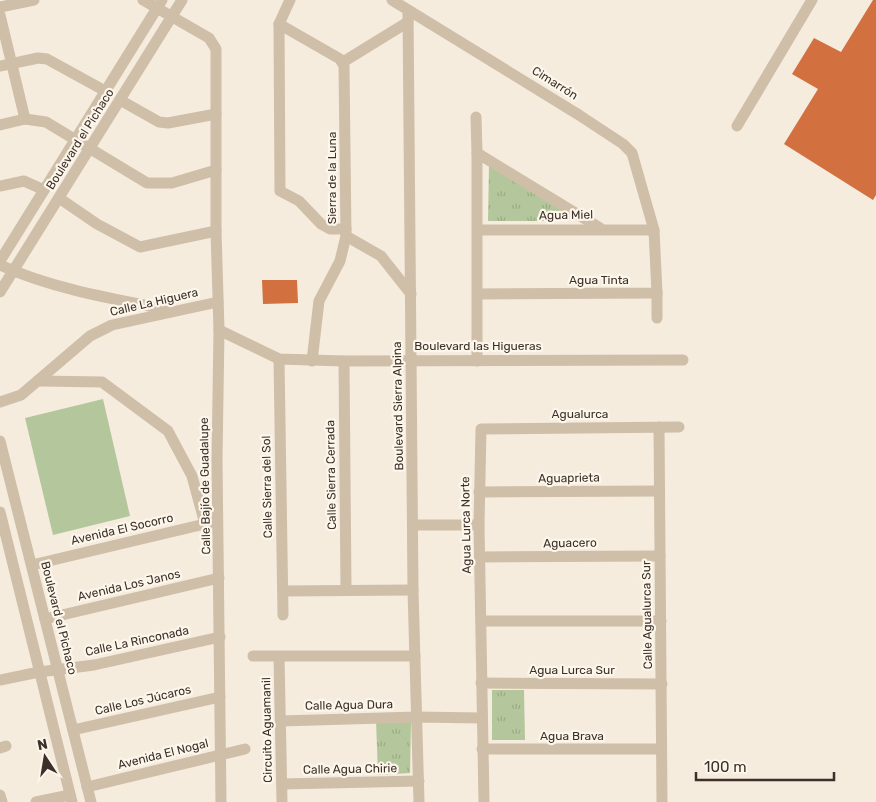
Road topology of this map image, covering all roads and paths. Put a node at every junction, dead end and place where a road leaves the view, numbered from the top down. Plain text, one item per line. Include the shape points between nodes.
1 (34, 0) edge
2 (143, 0) edge
3 (182, 0) edge
4 (290, 0) edge
5 (392, 0) edge
6 (812, 0) edge
7 (160, 4) edge
8 (0, 7) edge
9 (0, 15) edge
10 (172, 16) junction
11 (408, 16) junction
12 (279, 24) junction
13 (343, 62) junction
14 (12, 63) junction
15 (0, 66) edge
16 (106, 92) junction
17 (120, 100) junction
18 (216, 114) junction
19 (476, 117) dead end
20 (25, 119) junction
21 (0, 125) edge
22 (737, 126) dead end
23 (76, 139) junction
24 (90, 149) junction
25 (477, 153) junction
26 (216, 170) junction
27 (0, 186) edge
28 (44, 190) junction
29 (59, 198) junction
30 (600, 228) junction
31 (478, 230) junction
32 (654, 230) junction
33 (216, 231) junction
34 (346, 232) junction
35 (5, 246) edge
36 (0, 261) edge
37 (0, 265) edge
38 (14, 271) junction
39 (0, 292) edge
40 (411, 294) junction
41 (478, 294) junction
42 (657, 294) junction
43 (218, 302) junction
44 (177, 312) junction
45 (657, 318) dead end
46 (219, 330) junction
47 (279, 359) junction
48 (411, 360) junction
49 (683, 360) dead end
50 (312, 361) junction
51 (344, 361) junction
52 (477, 361) junction
53 (40, 380) junction
54 (0, 402) edge
55 (679, 427) dead end
56 (659, 428) junction
57 (481, 429) joint
58 (0, 440) edge
59 (659, 491) junction
60 (479, 492) junction
61 (0, 512) edge
62 (219, 521) junction
63 (205, 524) junction
64 (413, 525) junction
65 (479, 525) junction
66 (4, 544) edge
67 (660, 556) junction
68 (480, 557) junction
69 (32, 564) junction
70 (219, 578) junction
71 (346, 589) junction
72 (413, 590) junction
73 (283, 591) junction
74 (283, 615) dead end
75 (46, 619) junction
76 (481, 621) junction
77 (662, 621) junction
78 (220, 637) junction
79 (253, 656) dead end
80 (415, 656) junction
81 (279, 657) junction
82 (58, 670) junction
83 (39, 672) junction
84 (0, 680) edge
85 (482, 683) junction
86 (662, 684) junction
87 (220, 697) junction
88 (417, 718) junction
89 (481, 718) junction
90 (281, 721) junction
91 (73, 730) junction
92 (245, 749) dead end
93 (482, 749) junction
94 (662, 749) junction
95 (220, 754) junction
96 (419, 782) junction
97 (282, 784) junction
98 (87, 787) junction
99 (0, 795) edge
100 (71, 798) edge
101 (41, 801) edge
102 (2, 802) edge
103 (91, 802) edge
104 (221, 802) edge
105 (282, 802) edge
106 (419, 802) edge
107 (484, 802) edge
108 (662, 802) edge

1 - 8 street
2 - 7 street
3 - 10 street, Boulevard el Pichaco
4 - 12 street
5 - 11 street, Cimarrón
6 - 22 street
7 - 10 street
7 - 16 street, Boulevard el Pichaco
9 - 14 street
10 - 17 street, Boulevard el Pichaco
10 - 18 street, Calle Bajío de Guadalupe via 214,43
11 - 13 street
11 - 32 street, Cimarrón via 517,76 622,144 636,160
11 - 40 street, Boulevard Sierra Alpina
12 - 13 street
12 - 34 street via 280,191 298,201 321,224
13 - 34 street, Sierra de la Luna
14 - 15 street
14 - 16 street via 46,58
14 - 20 street
16 - 23 street, Boulevard el Pichaco
17 - 18 street via 168,124
17 - 24 street, Boulevard el Pichaco
18 - 26 street, Calle Bajío de Guadalupe
19 - 25 street
20 - 21 street
20 - 23 street via 46,122
23 - 24 street
23 - 28 street, Boulevard el Pichaco
24 - 26 street via 147,183 172,183
24 - 29 street, Boulevard el Pichaco
25 - 30 street
25 - 31 street
26 - 33 street, Calle Bajío de Guadalupe
27 - 28 street via 27,181
28 - 35 street, Boulevard el Pichaco
29 - 33 street via 97,224 140,247
29 - 38 street, Boulevard el Pichaco
30 - 31 street, Agua Miel
30 - 32 street, Agua Miel
31 - 41 street
32 - 42 street
33 - 43 street, Calle Bajío de Guadalupe
34 - 40 street via 381,256
34 - 50 street, Sierra de la Luna via 340,261 319,301
35 - 36 street, Boulevard el Pichaco
37 - 38 street
38 - 39 street, Boulevard el Pichaco
38 - 44 street via 100,297
40 - 48 street, Boulevard Sierra Alpina
41 - 42 street, Agua Tinta
41 - 52 street
42 - 45 street
43 - 44 street, Calle La Higuera
43 - 46 street, Calle Bajío de Guadalupe
44 - 53 street, Calle La Higuera via 112,325 90,336
46 - 47 street, Boulevard las Higueras
46 - 62 street, Calle Bajío de Guadalupe
47 - 50 street, Boulevard las Higueras
47 - 73 street, Calle Sierra del Sol
48 - 51 street, Boulevard las Higueras
48 - 52 street, Boulevard las Higueras
48 - 64 street, Boulevard Sierra Alpina
49 - 52 street, Boulevard las Higueras
50 - 51 street, Boulevard las Higueras
51 - 71 street, Calle Sierra Cerrada
53 - 54 street, Calle La Higuera via 21,395
53 - 63 street via 102,382 168,432 192,476
55 - 56 street, Agualurca
56 - 57 street, Agualurca
56 - 59 street, Calle Agualurca Sur
57 - 60 street, Agua Lurca Norte
58 - 69 street, Boulevard el Pichaco
59 - 60 street, Aguaprieta
59 - 67 street, Calle Agualurca Sur
60 - 65 street, Agua Lurca Norte
61 - 66 street
62 - 63 street, Avenida El Socorro
62 - 70 street, Calle Bajío de Guadalupe
63 - 69 street, Avenida El Socorro
64 - 65 street
64 - 72 street, Boulevard Sierra Alpina
65 - 68 street, Agua Lurca Norte
66 - 83 street
67 - 68 street, Aguacero
67 - 77 street, Calle Agualurca Sur
68 - 76 street, Agua Lurca Norte
69 - 75 street, Boulevard el Pichaco
70 - 75 street, Avenida Los Janos
70 - 78 street, Calle Bajío de Guadalupe
71 - 72 street
71 - 73 street
72 - 80 street, Boulevard Sierra Alpina
73 - 74 street, Calle Sierra del Sol
75 - 82 street, Boulevard el Pichaco
76 - 77 street
76 - 85 street, Agua Lurca Norte
77 - 86 street, Calle Agualurca Sur
78 - 82 street, Calle La Rinconada
78 - 87 street, Calle Bajío de Guadalupe
79 - 81 street
80 - 81 street
80 - 88 street, Boulevard Sierra Alpina
81 - 90 street, Circuito Aguamanil
82 - 83 street, Calle La Rinconada
82 - 91 street, Boulevard el Pichaco
83 - 84 street, Calle La Rinconada
83 - 100 street
85 - 86 street, Agua Lurca Sur
85 - 89 street, Agua Lurca Norte
86 - 94 street, Calle Agualurca Sur
87 - 91 street, Calle Los Júcaros
87 - 95 street, Calle Bajío de Guadalupe
88 - 89 street, Calle Agua Dura
88 - 90 street, Calle Agua Dura
88 - 96 street, Boulevard Sierra Alpina
89 - 93 street, Agua Lurca Norte
90 - 97 street, Circuito Aguamanil
91 - 98 street, Boulevard el Pichaco
92 - 95 street, Avenida El Nogal
93 - 94 street, Agua Brava
93 - 107 street, Agua Lurca Norte
94 - 108 street, Calle Agualurca Sur
95 - 98 street, Avenida El Nogal
95 - 104 street, Calle Bajío de Guadalupe
96 - 97 street, Calle Agua Chirie
96 - 106 street, Boulevard Sierra Alpina
97 - 105 street, Circuito Aguamanil
98 - 103 street, Boulevard el Pichaco
99 - 102 street
100 - 101 street

